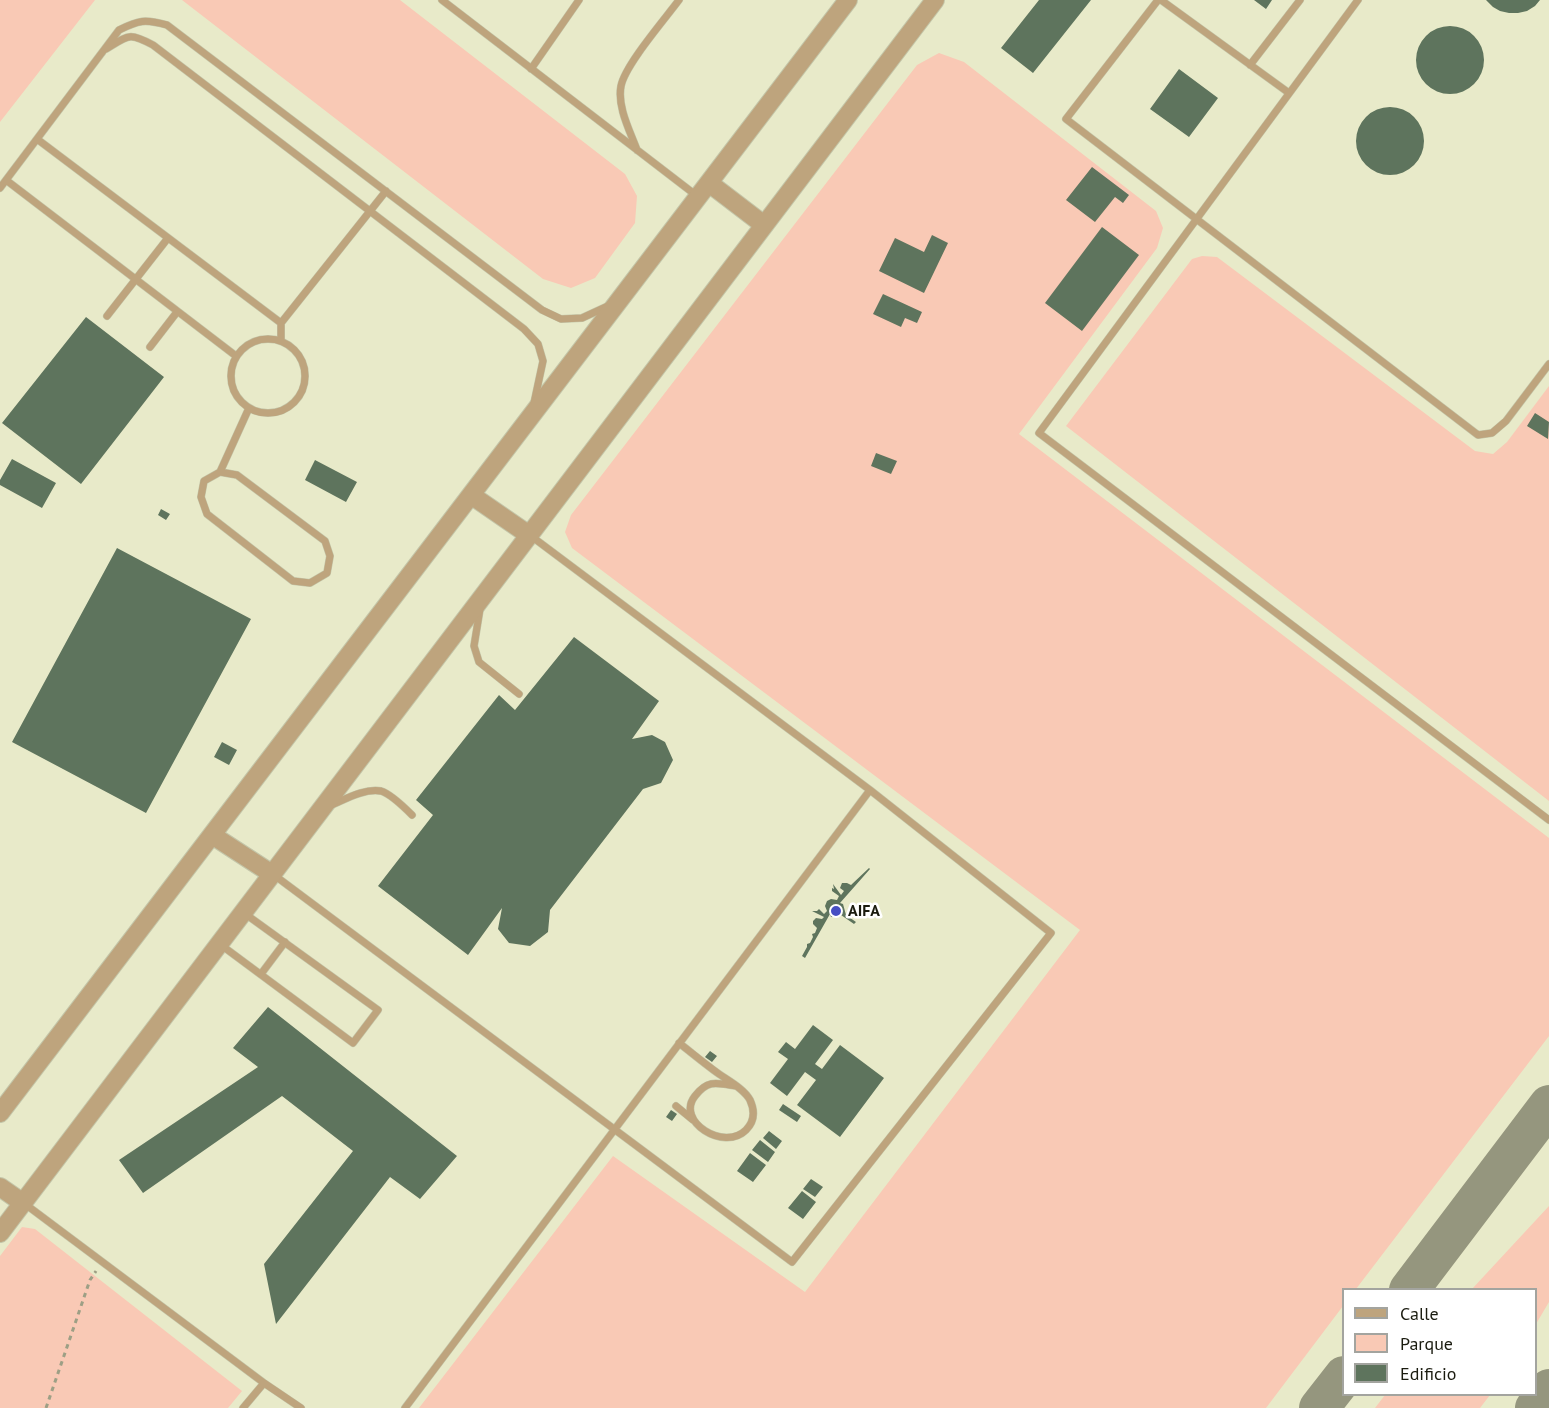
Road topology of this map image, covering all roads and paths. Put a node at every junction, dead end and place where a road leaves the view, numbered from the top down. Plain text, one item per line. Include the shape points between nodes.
1 (442, 0) edge
2 (579, 0) edge
3 (679, 0) edge
4 (848, 0) edge
5 (935, 0) edge
6 (1160, 0) edge
7 (1300, 0) edge
8 (1358, 0) edge
9 (101, 52) junction
10 (1250, 65) junction
11 (531, 69) junction
12 (1289, 93) junction
13 (37, 139) junction
14 (637, 150) junction
15 (6, 180) junction
16 (0, 188) edge
17 (703, 190) junction
18 (386, 191) junction
19 (370, 212) junction
20 (1196, 219) junction
21 (764, 225) junction
22 (168, 238) junction
23 (135, 280) junction
24 (620, 300) junction
25 (177, 312) junction
26 (107, 316) dead end
27 (281, 323) junction
28 (281, 341) junction
29 (150, 347) dead end
30 (236, 356) junction
31 (1549, 364) edge
32 (249, 408) junction
33 (531, 416) junction
34 (220, 472) junction
35 (471, 495) junction
36 (530, 535) junction
37 (482, 598) junction
38 (519, 694) dead end
39 (870, 790) junction
40 (321, 809) junction
41 (412, 815) dead end
42 (1549, 820) edge
43 (212, 835) junction
44 (272, 874) junction
45 (243, 912) junction
46 (285, 942) junction
47 (219, 944) junction
48 (261, 974) junction
49 (679, 1043) junction
50 (736, 1086) junction
51 (676, 1106) dead end
52 (0, 1113) edge
53 (694, 1120) junction
54 (614, 1129) junction
55 (0, 1187) edge
56 (23, 1203) junction
57 (0, 1233) edge
58 (102, 1262) junction
59 (264, 1383) junction
60 (46, 1408) edge
61 (243, 1408) edge
62 (301, 1408) edge
63 (405, 1408) edge

1 - 11 lane
2 - 11 lane
3 - 14 lane via 630,65 621,86 622,108
4 - 17 street
5 - 21 street
6 - 10 lane
6 - 20 lane via 1066,118
7 - 10 lane
8 - 12 lane
9 - 13 lane
9 - 18 lane via 119,30 132,24 149,20 167,25
9 - 19 lane via 123,38 136,36 153,45
10 - 12 lane
11 - 14 lane
12 - 20 lane
13 - 15 lane
13 - 22 lane
14 - 17 lane
15 - 16 lane
15 - 23 lane
17 - 21 street
17 - 24 street
18 - 19 lane
18 - 24 lane via 542,310 561,319 582,318
19 - 27 lane
19 - 33 lane via 524,329 538,344 543,361
20 - 31 lane via 1478,435 1492,433 1506,421
20 - 42 lane via 1039,433
21 - 36 street
22 - 23 lane
22 - 27 lane
23 - 25 lane
23 - 26 lane
24 - 33 street
25 - 29 lane
25 - 30 lane
27 - 28 lane
28 - 30 lane via 256,340
28 - 32 lane via 301,357 305,369 301,394 293,404 272,413
30 - 32 lane via 231,367 233,391
32 - 34 lane
33 - 35 street
34 - 34 lane via 237,475 325,542 330,556 327,573 310,583 293,581 207,514 201,497 204,481
35 - 36 street
35 - 43 street
36 - 37 street
36 - 39 lane
37 - 38 lane via 474,646 479,662
37 - 40 street
39 - 49 lane
39 - 54 lane via 1052,933 792,1262
40 - 41 lane via 365,792 382,791
40 - 44 street
43 - 44 street
43 - 52 street
44 - 45 street
44 - 54 lane
45 - 46 lane
45 - 47 street
46 - 48 lane
46 - 48 lane via 378,1010 353,1043
47 - 48 lane
47 - 56 street
49 - 50 lane
49 - 54 lane
50 - 53 lane via 704,1086 692,1100 690,1112
50 - 53 lane via 746,1094 754,1111 750,1125 738,1137 719,1137
51 - 53 lane
54 - 63 lane
55 - 56 street
56 - 57 street
56 - 58 lane
58 - 59 lane
58 - 60 path via 90,1280
59 - 61 lane
59 - 62 lane

